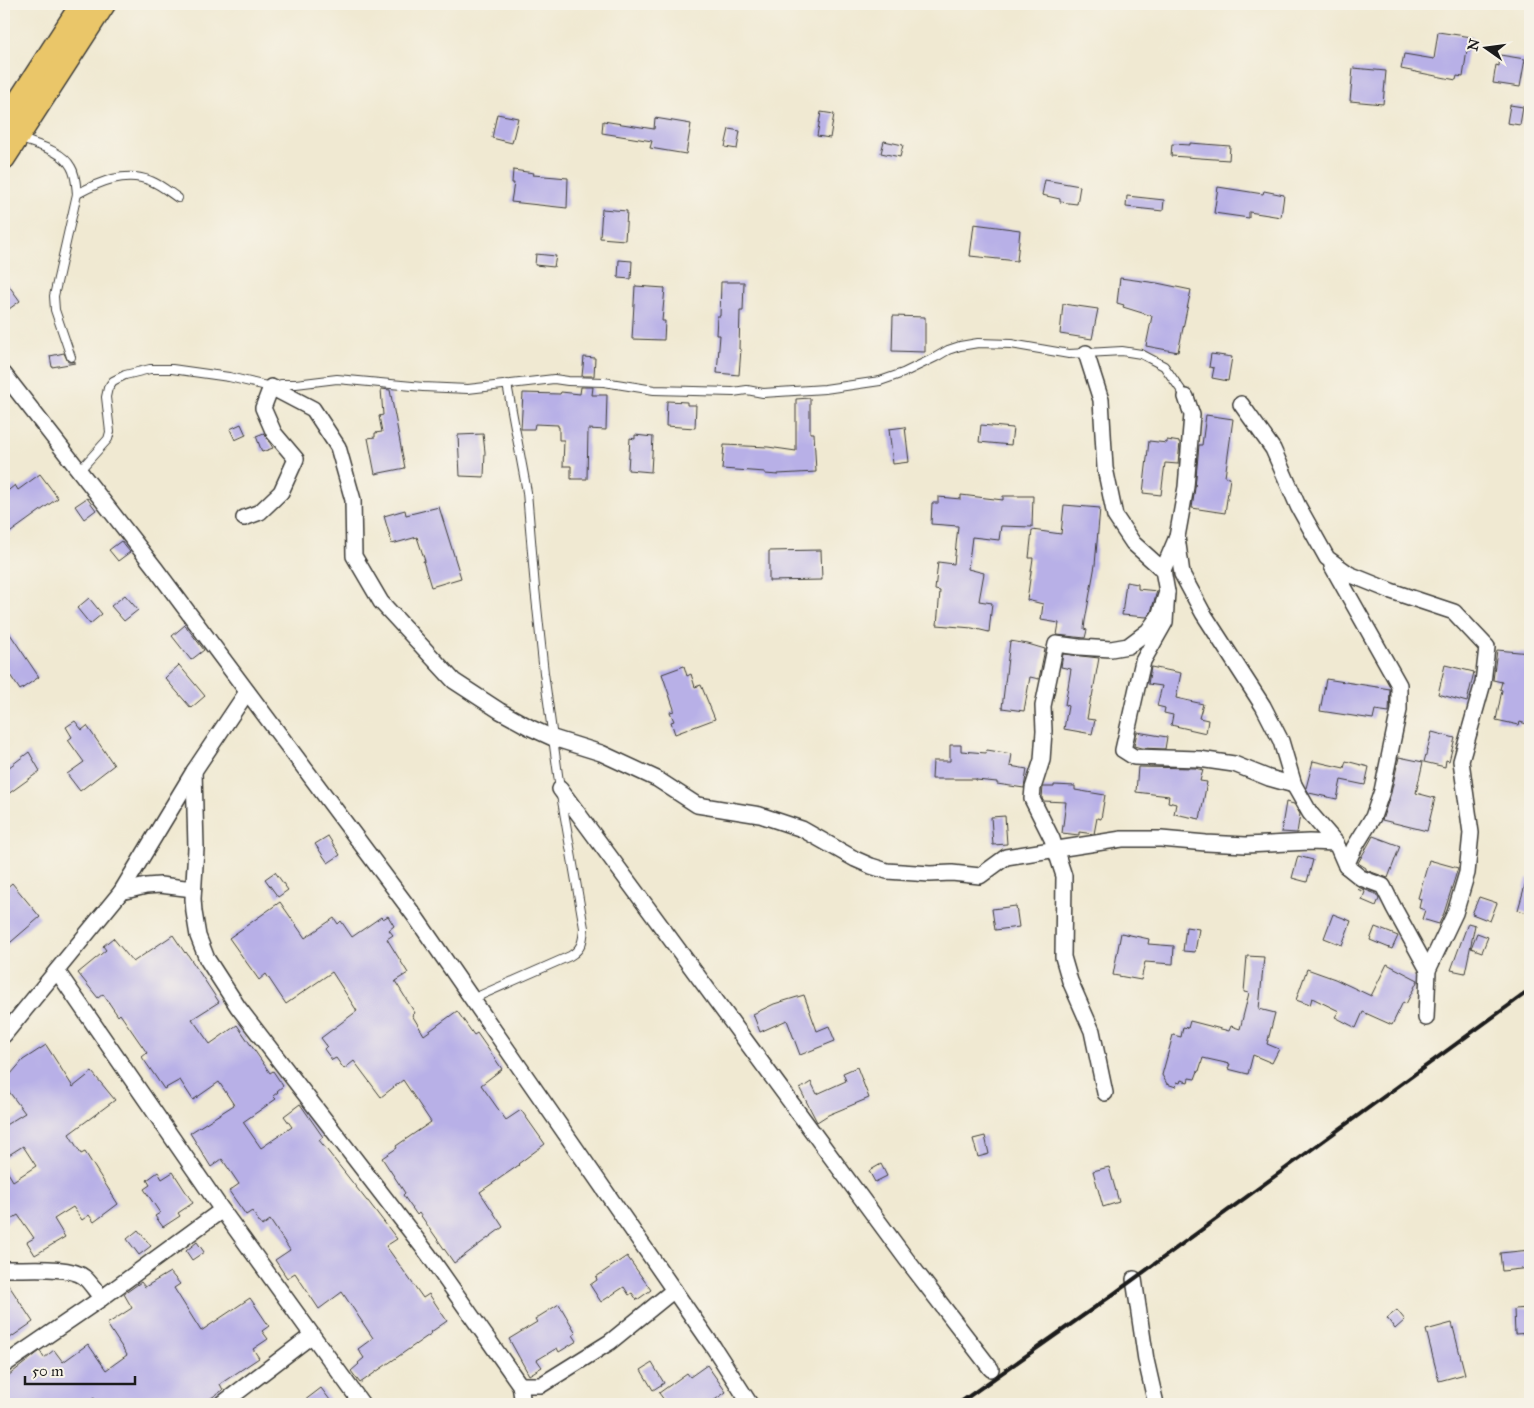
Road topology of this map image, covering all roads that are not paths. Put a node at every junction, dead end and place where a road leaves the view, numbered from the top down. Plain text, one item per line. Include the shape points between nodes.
1 (82, 4) edge
2 (104, 4) edge
3 (11, 130) edge
4 (4, 158) edge
5 (77, 194) junction
6 (178, 198) dead end
7 (1086, 353) junction
8 (70, 357) dead end
9 (4, 374) edge
10 (507, 384) junction
11 (271, 387) junction
12 (1186, 397) joint
13 (1241, 404) dead end
14 (79, 471) junction
15 (244, 518) dead end
16 (1177, 537) junction
17 (1327, 558) junction
18 (1162, 570) junction
19 (1167, 592) junction
20 (247, 692) junction
21 (553, 738) junction
22 (194, 771) junction
23 (1294, 785) junction
24 (560, 789) junction
25 (1336, 843) junction
26 (1056, 849) junction
27 (1346, 866) junction
28 (194, 890) junction
29 (121, 892) junction
30 (1428, 970) junction
31 (57, 971) junction
32 (472, 999) junction
33 (1426, 1018) dead end
34 (4, 1035) edge
35 (1105, 1093) dead end
36 (222, 1210) junction
37 (4, 1269) edge
38 (1134, 1279) dead end
39 (674, 1290) junction
40 (102, 1298) junction
41 (312, 1336) junction
42 (4, 1365) edge
43 (991, 1369) dead end
44 (520, 1385) junction
45 (222, 1404) edge
46 (362, 1404) edge
47 (524, 1404) edge
48 (750, 1404) edge
49 (1156, 1404) edge

1 - 3 main road
2 - 3 main road
3 - 4 main road
3 - 5 lane via 64,159 71,167
5 - 6 lane via 100,182 138,177
5 - 8 lane via 54,296 54,310
7 - 10 lane via 1069,354 1011,344 978,343 948,350 880,381 763,393 747,390 654,390 554,379
7 - 12 lane via 1122,351 1140,354 1164,366
7 - 18 street via 1101,400 1105,468 1116,516 1132,543
9 - 14 street
10 - 11 lane via 468,389 337,379
10 - 21 lane via 527,492
11 - 14 lane via 172,369 150,369 125,375 108,388 108,439
11 - 15 street via 263,408 274,433 296,459 281,492 260,512
11 - 21 street via 313,409 338,447 353,500 354,556 382,602 454,681 500,711
12 - 16 street via 1192,415 1186,487
13 - 17 street via 1273,448 1298,506
14 - 20 street
16 - 18 street
16 - 23 street via 1182,574 1203,613 1264,706 1280,741
17 - 27 street via 1399,685 1400,710 1382,791 1373,816
17 - 30 street via 1349,574 1454,612 1488,647 1461,761 1470,833 1467,873 1455,913
18 - 19 street
19 - 23 street via 1165,622 1143,661 1123,750 1134,757 1199,759 1234,764
19 - 26 street via 1159,616 1148,632 1128,646 1112,649 1056,644 1043,706 1042,760 1032,799
20 - 22 street
20 - 32 street via 414,915
21 - 24 lane
21 - 26 street via 601,753 657,779 697,805 760,815 802,828 855,859 887,871 980,876 1006,857
22 - 28 street
22 - 29 street
23 - 25 street via 1310,813
24 - 32 lane via 584,928 583,942 570,956
24 - 43 street
25 - 26 street via 1246,845 1122,839
25 - 27 street
26 - 35 street via 1064,876 1063,956 1092,1031
27 - 30 street via 1361,878 1383,886
28 - 29 street via 160,885
28 - 44 street via 198,936 207,959 238,1007 428,1254
29 - 31 street
30 - 33 street
31 - 34 street
31 - 36 street
32 - 39 street
36 - 40 street
36 - 41 street
37 - 40 street via 72,1272 83,1277
38 - 49 street
39 - 44 street via 610,1342 542,1385
39 - 48 street
40 - 42 street
41 - 45 street
41 - 46 street
44 - 47 street

